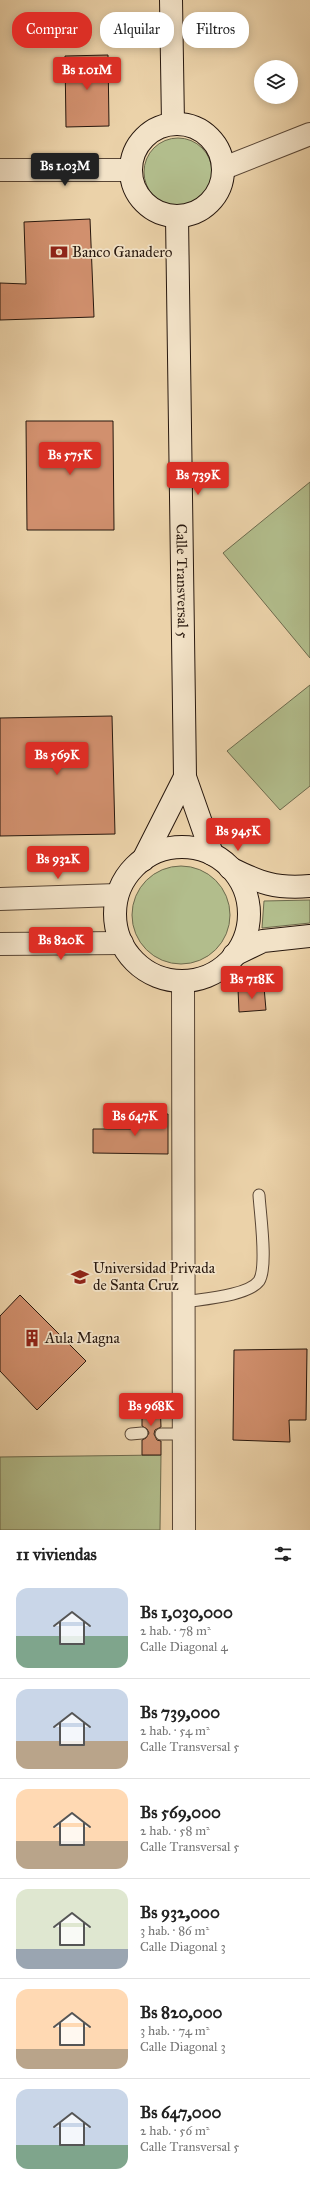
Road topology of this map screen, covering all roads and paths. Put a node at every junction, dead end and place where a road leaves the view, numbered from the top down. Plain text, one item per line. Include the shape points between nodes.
1 (171, 0) edge
2 (173, 123) junction
3 (310, 134) edge
4 (224, 168) junction
5 (0, 170) edge
6 (131, 170) junction
7 (177, 217) junction
8 (185, 776) junction
9 (212, 854) junction
10 (143, 860) junction
11 (230, 868) junction
12 (310, 886) edge
13 (117, 895) junction
14 (0, 899) edge
15 (310, 936) edge
16 (122, 943) junction
17 (0, 944) edge
18 (234, 956) junction
19 (183, 981) junction
20 (259, 1196) dead end
21 (184, 1302) junction
22 (161, 1434) dead end
23 (184, 1434) junction
24 (184, 1530) edge

1 - 2 main road
2 - 4 main road via 188,124 202,130 213,140 221,154
2 - 6 main road via 148,134 138,144
3 - 4 main road
4 - 7 main road via 222,183 216,197 205,208
5 - 6 main road
6 - 7 main road via 133,184 139,197 162,214
7 - 8 main road, Calle Transversal 5
8 - 9 main road, Calle Transversal 5
8 - 10 main road, Calle Transversal 5
9 - 10 main road via 176,847 164,849
9 - 11 main road
10 - 13 main road via 127,875
11 - 12 main road via 262,884 289,888
11 - 18 main road via 243,888 248,911 245,935
13 - 14 main road
13 - 16 main road via 115,919
15 - 18 main road via 263,941
16 - 17 main road
16 - 19 main road via 137,964 147,971 164,978
18 - 19 main road via 217,971 195,980
19 - 21 main road
20 - 21 lane via 263,1262 259,1280 246,1290
21 - 23 main road
22 - 23 lane
23 - 24 main road

